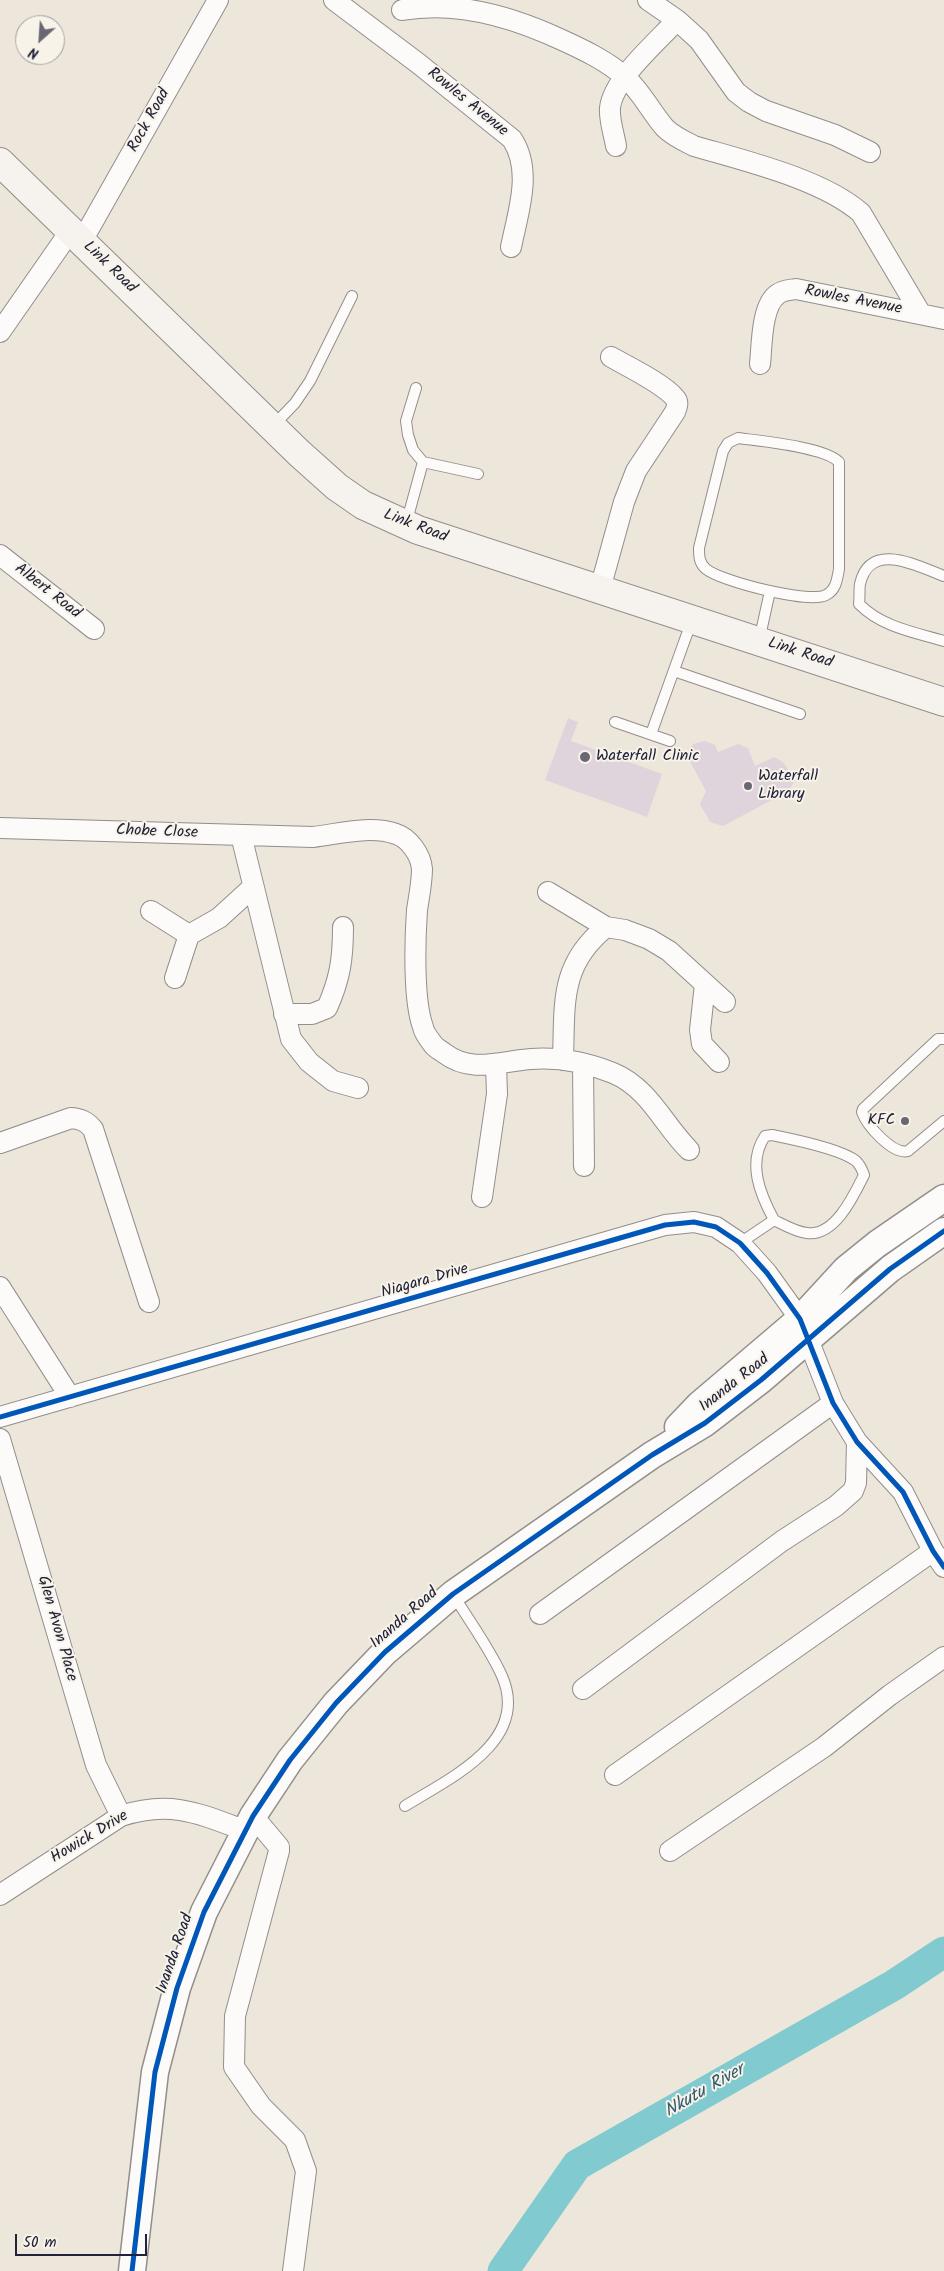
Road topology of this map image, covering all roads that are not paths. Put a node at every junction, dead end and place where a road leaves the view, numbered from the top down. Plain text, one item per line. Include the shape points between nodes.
1 (218, 0) edge
2 (334, 0) edge
3 (648, 0) edge
4 (402, 10) dead end
5 (677, 20) junction
6 (625, 77) junction
7 (616, 146) dead end
8 (870, 152) dead end
9 (0, 162) edge
10 (77, 236) junction
11 (511, 247) dead end
12 (352, 296) dead end
13 (921, 314) junction
14 (944, 319) edge
15 (0, 332) edge
16 (611, 357) dead end
17 (760, 364) dead end
18 (416, 388) dead end
19 (272, 427) junction
20 (423, 462) junction
21 (478, 474) dead end
22 (406, 525) junction
23 (0, 555) edge
24 (944, 576) edge
25 (600, 589) junction
26 (770, 591) junction
27 (693, 619) junction
28 (94, 629) dead end
29 (759, 641) junction
30 (944, 641) edge
31 (674, 671) junction
32 (944, 702) edge
33 (800, 714) dead end
34 (615, 722) dead end
35 (651, 734) junction
36 (670, 741) dead end
37 (0, 828) edge
38 (241, 835) junction
39 (253, 888) junction
40 (548, 892) dead end
41 (151, 911) dead end
42 (343, 927) dead end
43 (606, 927) junction
44 (189, 935) junction
45 (175, 978) dead end
46 (705, 984) junction
47 (725, 1002) dead end
48 (284, 1014) junction
49 (944, 1039) edge
50 (563, 1060) junction
51 (719, 1062) dead end
52 (583, 1064) junction
53 (496, 1065) junction
54 (358, 1088) dead end
55 (944, 1121) edge
56 (0, 1143) edge
57 (689, 1150) dead end
58 (584, 1166) dead end
59 (482, 1197) dead end
60 (944, 1198) edge
61 (774, 1220) junction
62 (944, 1231) edge
63 (740, 1243) junction
64 (0, 1288) edge
65 (149, 1302) dead end
66 (804, 1329) junction
67 (70, 1397) junction
68 (833, 1403) junction
69 (0, 1417) edge
70 (0, 1439) edge
71 (857, 1442) junction
72 (938, 1559) edge
73 (453, 1594) junction
74 (540, 1614) dead end
75 (944, 1657) edge
76 (583, 1689) dead end
77 (615, 1775) dead end
78 (404, 1806) dead end
79 (121, 1816) junction
80 (249, 1824) junction
81 (670, 1851) dead end
82 (0, 1895) edge
83 (132, 2271) edge
84 (293, 2271) edge

1 - 10 street, Rock Road
2 - 11 street, Rowles Avenue via 512,139 520,155 523,192
3 - 5 street
4 - 6 street via 431,3 487,10 583,50
5 - 6 street
5 - 8 street via 699,40 736,92 749,102
6 - 7 street via 610,109
6 - 13 street via 678,138 812,184 849,203 861,213 873,231
9 - 10 main road, Link Road
10 - 15 street
10 - 19 main road, Link Road
12 - 19 lane via 310,381 296,403
13 - 14 street, Rowles Avenue
13 - 17 street, Rowles Avenue via 796,290 785,291 776,295 766,312
16 - 25 street via 667,391 678,404 636,471
18 - 20 lane via 406,421 413,450
19 - 22 main road, Link Road via 337,488 363,505
20 - 21 lane
20 - 22 lane
22 - 25 main road, Link Road
23 - 28 street, Albert Road
24 - 30 lane via 896,559 883,558 869,567 862,578 859,604 893,627
25 - 27 main road, Link Road
26 - 26 lane via 712,573 699,559 724,451 732,439 829,454 841,468 839,569 832,591 824,597 810,598
26 - 29 lane
27 - 29 main road, Link Road
27 - 31 lane
29 - 32 main road, Link Road
31 - 33 lane
31 - 35 lane
34 - 35 lane
35 - 36 lane
37 - 38 street, Chobe Close
38 - 39 street
38 - 53 street, Chobe Close via 313,838 382,831 398,834 411,844 422,869 415,934 418,1002 423,1028 434,1046 452,1060 473,1066
39 - 44 street via 219,918
39 - 48 street
40 - 43 street
41 - 44 street
42 - 48 street via 343,958 327,1008 312,1014
43 - 46 street via 649,939 669,951
43 - 50 street via 582,950 573,966 567,987
44 - 45 street
46 - 47 street
46 - 51 street via 700,1030 702,1044
48 - 54 street via 291,1039 309,1062 333,1081
49 - 55 lane via 938,1039 862,1112 881,1138 903,1153
50 - 52 street, Chobe Close
50 - 53 street, Chobe Close via 532,1059
52 - 57 street, Chobe Close via 614,1074 645,1095
52 - 58 street
53 - 59 street via 497,1094
56 - 65 street via 71,1118 87,1122 93,1129 108,1172
60 - 66 street, Inanda Road via 846,1269
61 - 61 lane via 764,1202 756,1171 758,1150 765,1136 826,1148 855,1160 861,1167 864,1175 849,1206 824,1231 808,1234
61 - 63 lane
62 - 66 street, Inanda Road
63 - 66 street, Niagara Drive via 766,1273
63 - 67 street, Niagara Drive via 716,1227 694,1222 665,1225
64 - 67 street
66 - 68 street, Niagara Drive
66 - 73 street, Inanda Road via 761,1380 705,1424 652,1455
67 - 69 street, Niagara Drive
68 - 71 street, Niagara Drive
68 - 74 street
70 - 79 street, Glen Avon Place via 96,1765
71 - 72 street, Niagara Drive via 903,1492
71 - 76 street via 853,1491
72 - 77 street
73 - 78 lane via 502,1678 508,1703 505,1721 496,1740 483,1755
73 - 80 street, Inanda Road via 384,1652 336,1703 290,1760
75 - 81 street via 890,1694 824,1747
79 - 80 street, Howick Drive via 143,1809 166,1808
79 - 82 street, Howick Drive
80 - 83 street, Inanda Road via 204,1912 177,1988 155,2072
80 - 84 street via 279,1847 279,1851 235,2016 234,2067 261,2106 295,2140 306,2171

